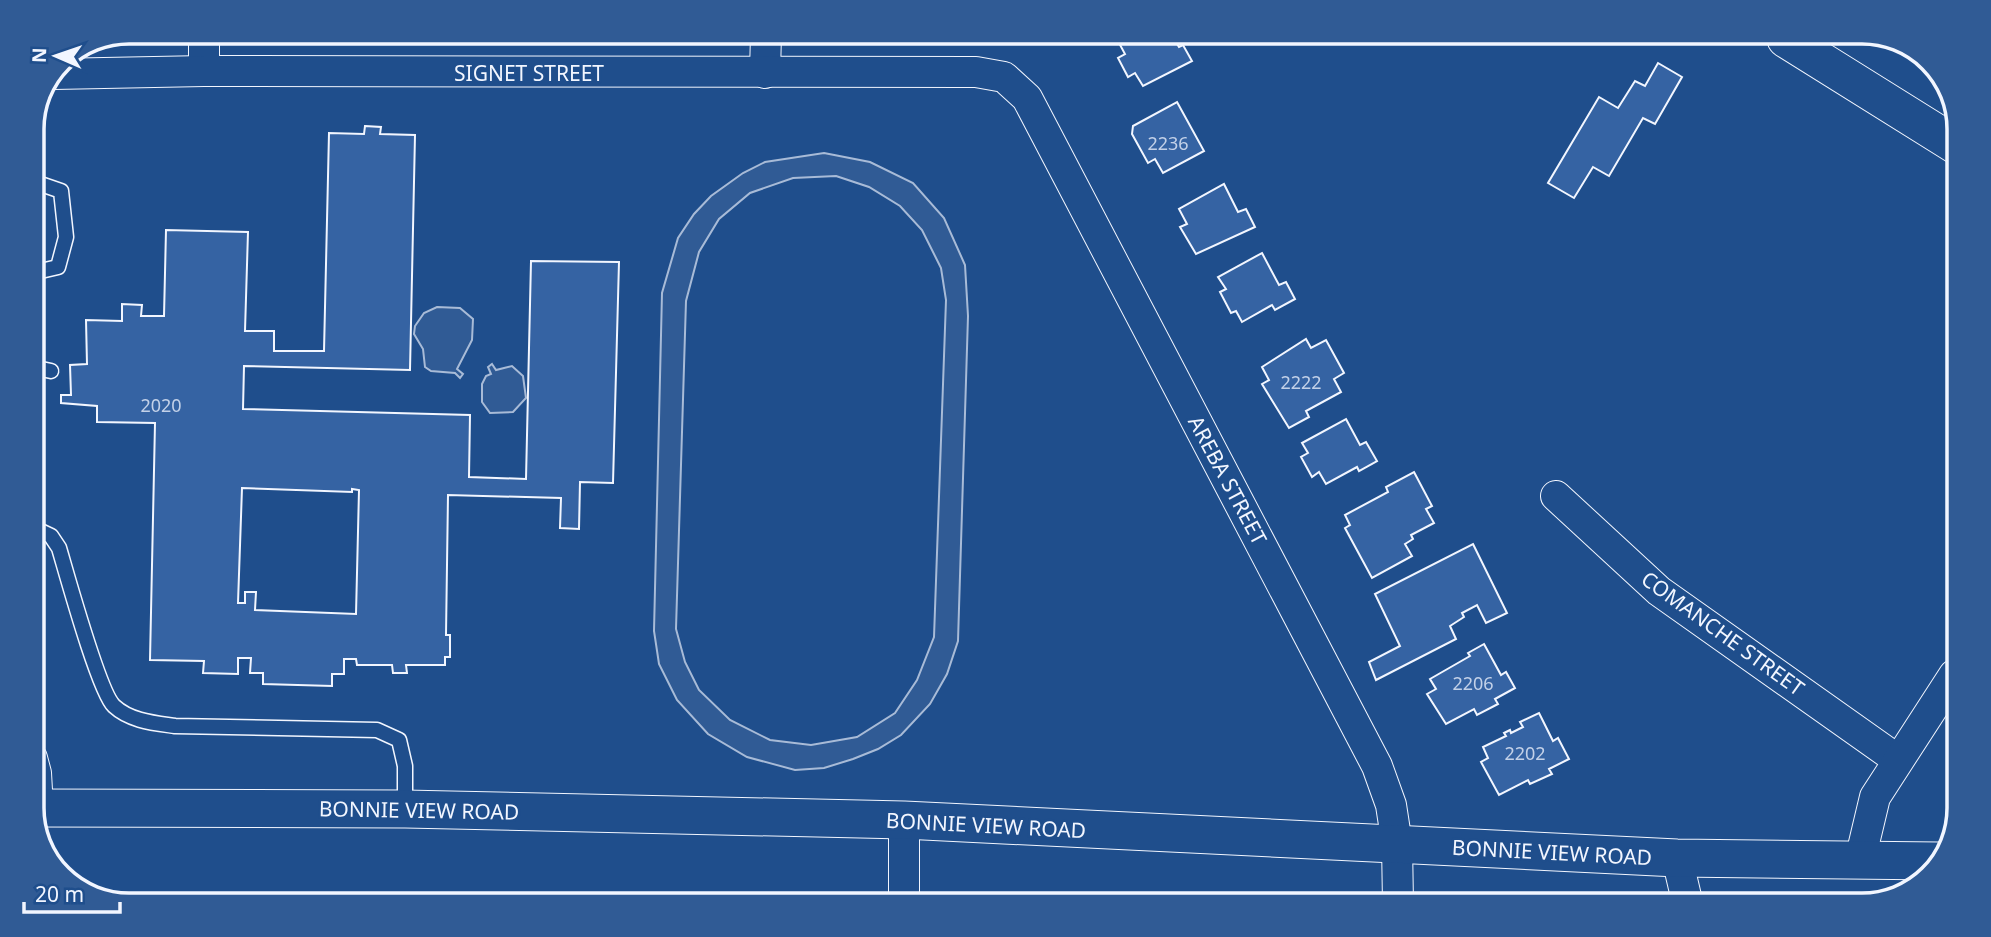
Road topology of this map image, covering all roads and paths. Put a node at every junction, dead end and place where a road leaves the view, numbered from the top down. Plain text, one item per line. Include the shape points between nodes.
1 (204, 44) edge
2 (766, 44) edge
3 (1796, 44) edge
4 (204, 72) junction
5 (765, 72) junction
6 (91, 74) edge
7 (1004, 77) joint
8 (1947, 139) edge
9 (44, 185) edge
10 (44, 270) edge
11 (44, 370) edge
12 (51, 371) dead end
13 (1556, 496) dead end
14 (44, 533) edge
15 (1947, 685) edge
16 (1898, 760) junction
17 (44, 808) edge
18 (405, 809) junction
19 (904, 820) junction
20 (1397, 844) junction
21 (1677, 858) junction
22 (1860, 860) junction
23 (1929, 861) edge
24 (904, 893) edge
25 (1398, 893) edge
26 (1685, 893) edge

1 - 4 street
2 - 5 street
3 - 8 street
4 - 5 street, SIGNET STREET
4 - 6 street, SIGNET STREET
5 - 7 street, SIGNET STREET via 976,72
7 - 20 street, AREBA STREET via 1027,98 1377,766 1391,804
9 - 10 lane via 61,191 66,237 58,267
11 - 12 lane
13 - 16 street, COMANCHE STREET via 1659,591
14 - 18 lane via 59,548 111,705 147,722 175,726 377,730 399,740 405,766
15 - 16 street
16 - 22 street via 1875,797
17 - 18 street, BONNIE VIEW ROAD
18 - 19 street, BONNIE VIEW ROAD
19 - 20 street, BONNIE VIEW ROAD
19 - 24 street
20 - 21 street, BONNIE VIEW ROAD
20 - 25 street, AREBA STREET
21 - 22 street, BONNIE VIEW ROAD
21 - 26 street
22 - 23 street, BONNIE VIEW ROAD

